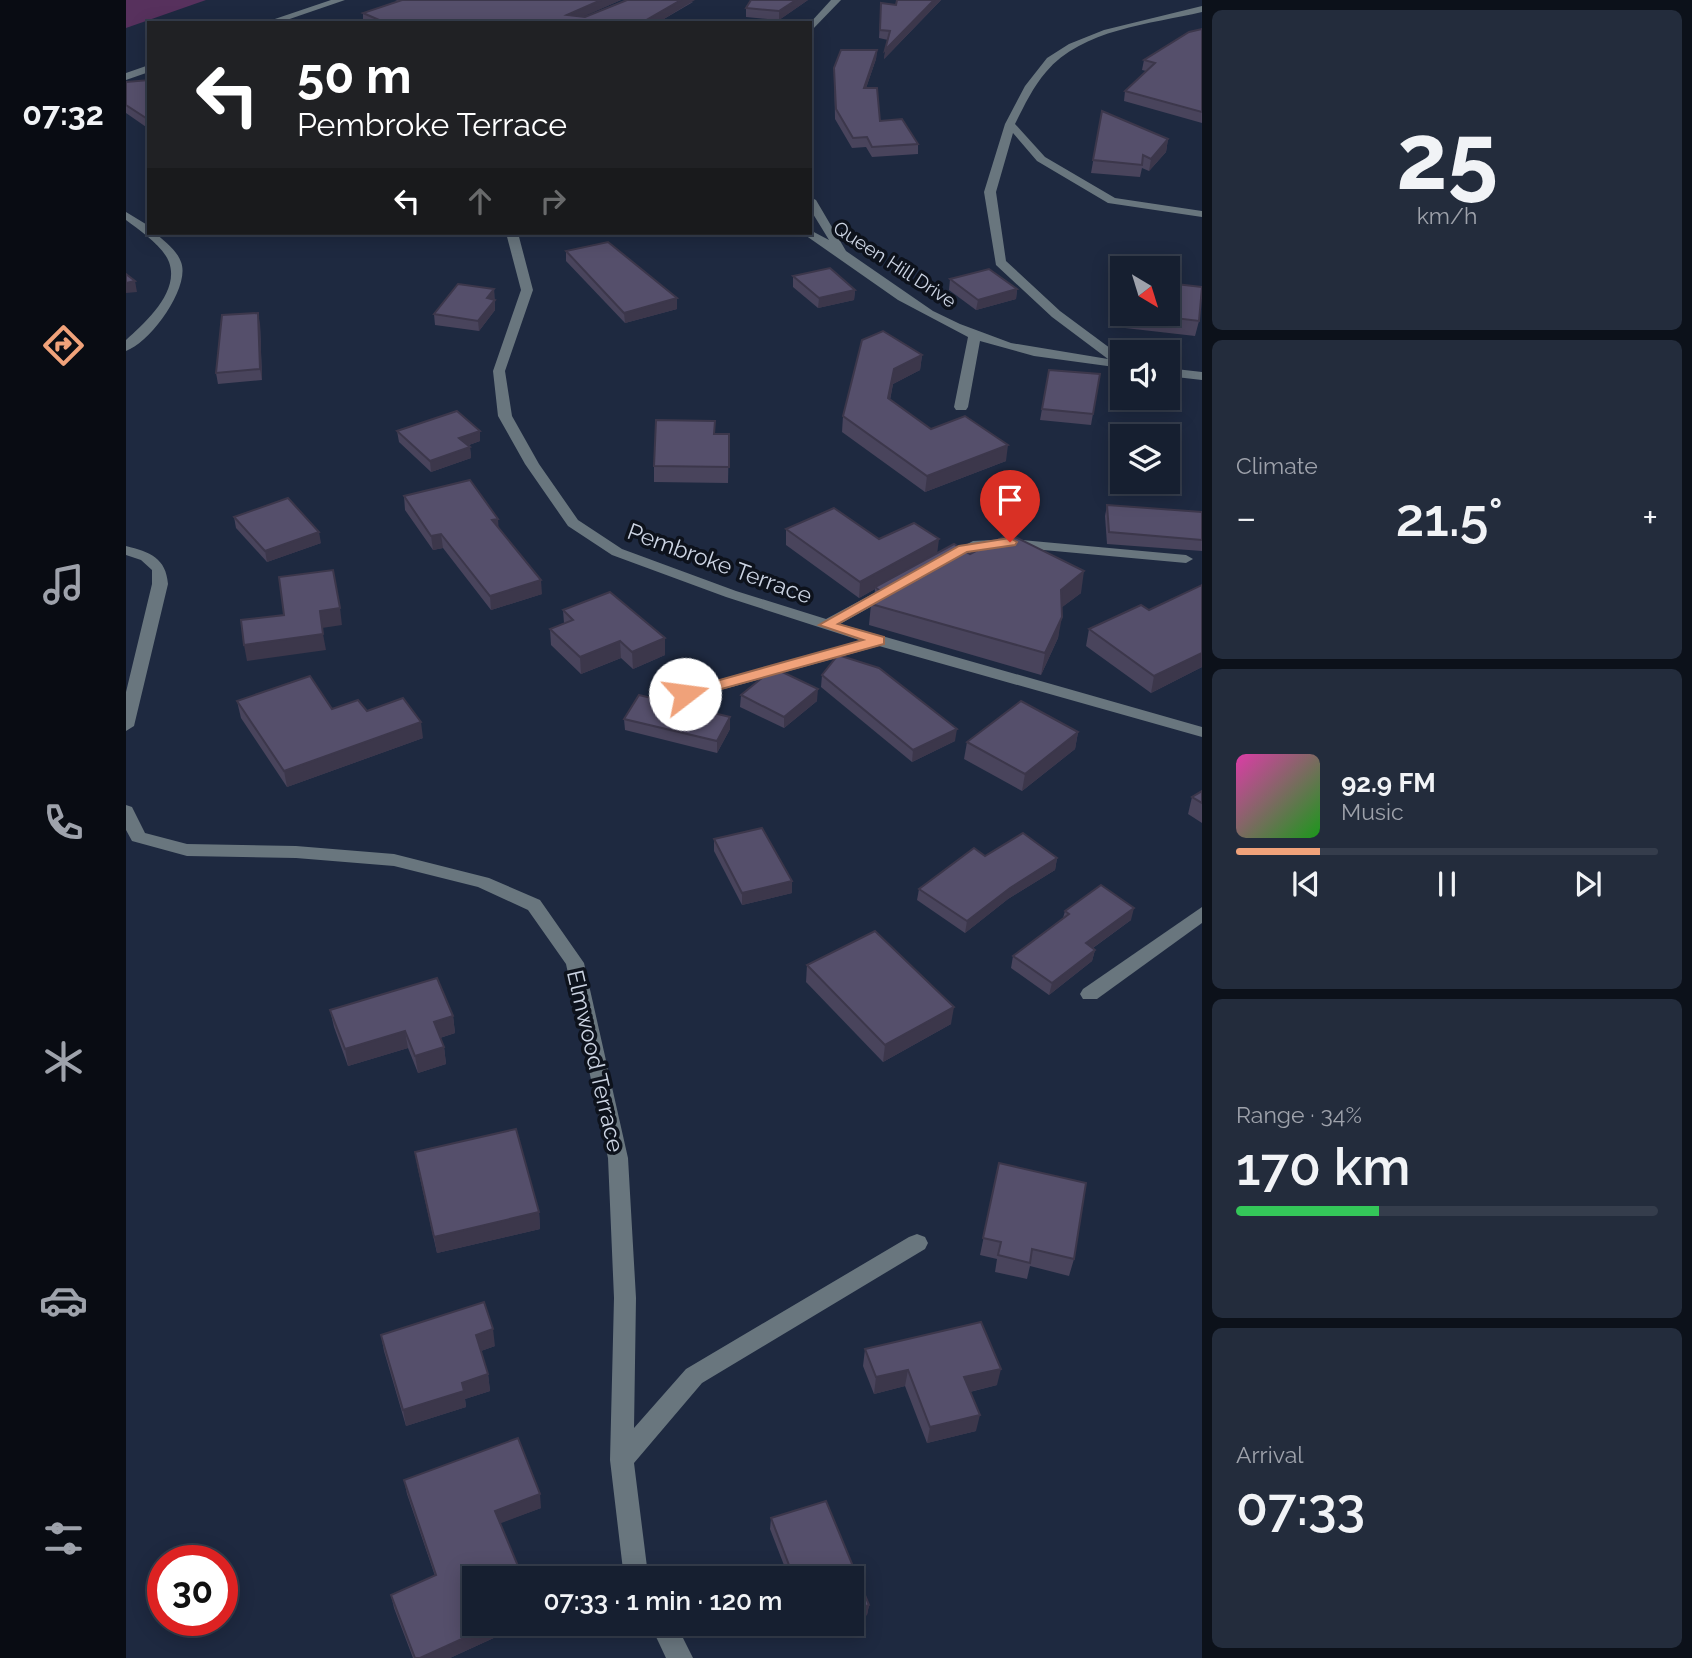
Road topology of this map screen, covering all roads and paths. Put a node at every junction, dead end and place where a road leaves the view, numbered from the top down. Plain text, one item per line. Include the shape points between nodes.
1 (340, 0) edge
2 (836, 0) edge
3 (1202, 9) edge
4 (274, 21) edge
5 (812, 27) edge
6 (147, 70) edge
7 (126, 77) edge
8 (1010, 124) junction
9 (812, 203) edge
10 (1202, 214) edge
11 (126, 215) edge
12 (147, 231) edge
13 (812, 234) edge
14 (151, 235) edge
15 (513, 235) edge
16 (841, 249) junction
17 (974, 337) junction
18 (126, 347) edge
19 (1110, 354) edge
20 (1110, 362) edge
21 (1180, 373) edge
22 (1202, 376) edge
23 (961, 407) dead end
24 (126, 550) edge
25 (1185, 559) dead end
26 (930, 568) edge
27 (906, 580) edge
28 (826, 625) junction
29 (879, 640) junction
30 (661, 701) edge
31 (126, 726) edge
32 (1198, 728) edge
33 (126, 811) edge
34 (1202, 914) edge
35 (1090, 994) dead end
36 (917, 1243) dead end
37 (622, 1460) junction
38 (635, 1566) edge
39 (669, 1636) edge
40 (680, 1658) edge

1 - 4 street
2 - 5 street
3 - 8 street via 1106,33 1059,53 1034,78
6 - 7 street
8 - 10 street via 1041,159 1112,201
8 - 19 street via 990,192 1000,262 1056,314
9 - 16 street
11 - 12 street
13 - 16 street, Queen Hill Drive
14 - 18 street via 175,262 176,276 153,323
15 - 28 street, Pembroke Terrace via 527,290 499,371 505,416 573,523 617,552
16 - 17 street, Queen Hill Drive via 903,298
17 - 20 street, Queen Hill Drive via 1051,357
17 - 23 street
21 - 22 street
24 - 31 street via 146,557 159,569 160,584
25 - 26 street via 1010,542 964,549
27 - 28 street
28 - 29 street, Pembroke Terrace
29 - 30 street
29 - 32 street, Pembroke Terrace
33 - 37 street, Elmwood Terrace via 138,837 187,850 394,860 483,882 534,905 575,962 618,1158 625,1298
34 - 35 street
36 - 37 street via 694,1376
37 - 38 street, Elmwood Terrace
39 - 40 street

